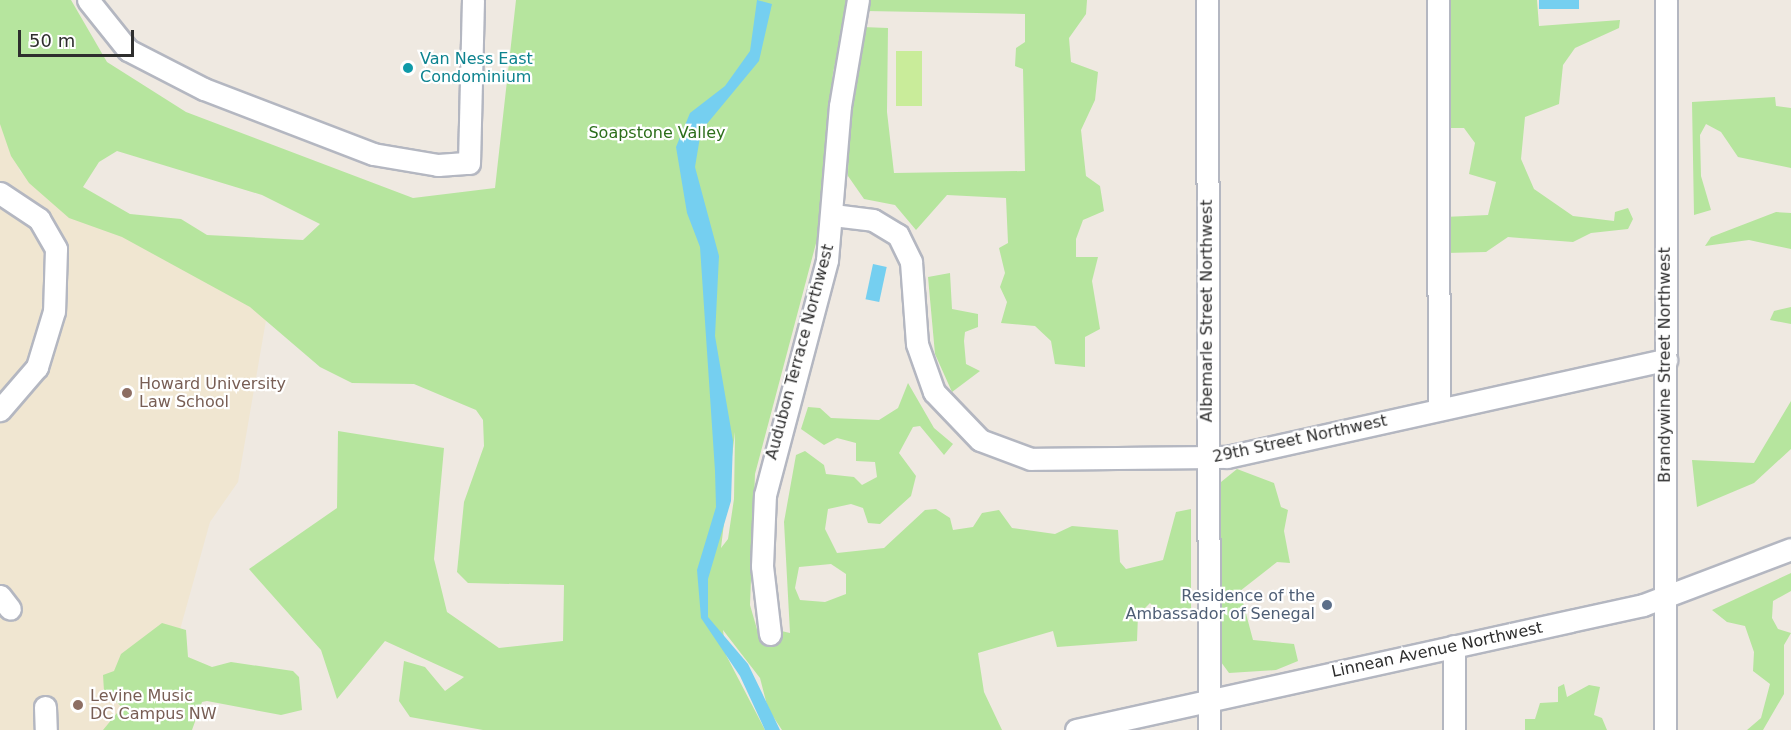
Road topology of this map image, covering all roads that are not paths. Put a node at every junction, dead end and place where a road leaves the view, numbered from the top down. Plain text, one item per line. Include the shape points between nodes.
1 (88, 0) edge
2 (473, 0) edge
3 (858, 0) edge
4 (1207, 0) edge
5 (1438, 0) edge
6 (1666, 0) edge
7 (0, 193) edge
8 (833, 216) junction
9 (1666, 360) junction
10 (1439, 409) junction
11 (0, 410) edge
12 (1207, 459) junction
13 (1791, 549) edge
14 (1665, 598) junction
15 (770, 634) dead end
16 (1454, 646) junction
17 (1208, 699) junction
18 (45, 707) dead end
19 (46, 730) edge
20 (1076, 730) edge
21 (1209, 730) edge
22 (1454, 730) edge
23 (1665, 730) edge

1 - 2 street via 128,50 204,89 373,154 438,165 469,163
3 - 8 street, Audubon Terrace Northwest via 840,106
4 - 12 street, Albemarle Street Northwest
5 - 10 street
6 - 9 street, Brandywine Street Northwest
7 - 11 street via 39,219 56,249 54,312 37,367
8 - 12 street, 29th Street Northwest via 873,220 902,241 911,262 916,337 927,377 943,406 980,440 1044,461
8 - 15 street, Audubon Terrace Northwest via 821,284 765,495 762,566
9 - 10 street, 29th Street Northwest
9 - 14 street, Brandywine Street Northwest
10 - 12 street, 29th Street Northwest
12 - 17 street, Albemarle Street Northwest
13 - 14 street, Linnean Avenue Northwest
14 - 16 street, Linnean Avenue Northwest
14 - 23 street, Brandywine Street Northwest
16 - 17 street, Linnean Avenue Northwest
16 - 22 street
17 - 20 street, Linnean Avenue Northwest
17 - 21 street, Albemarle Street Northwest
18 - 19 street

